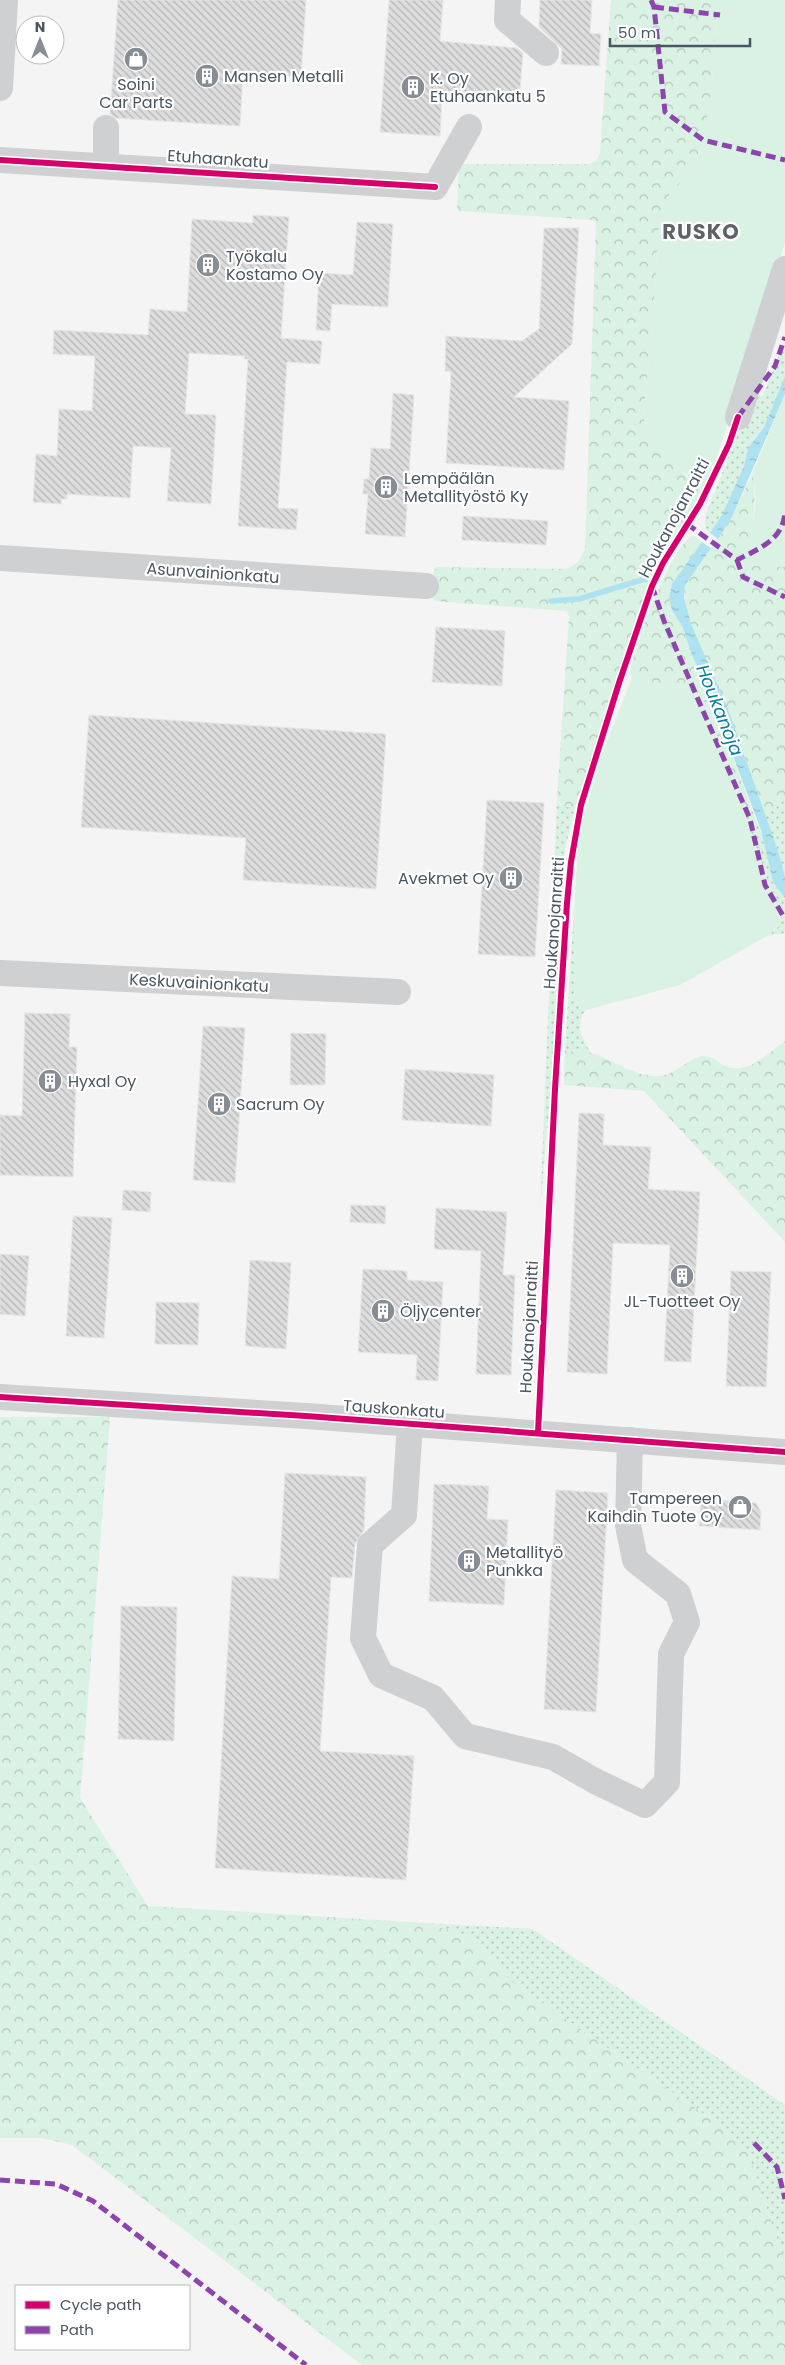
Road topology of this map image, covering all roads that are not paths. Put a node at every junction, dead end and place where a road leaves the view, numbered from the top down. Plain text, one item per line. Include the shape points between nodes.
1 (5, 0) edge
2 (508, 0) edge
3 (546, 53) dead end
4 (0, 88) edge
5 (469, 127) dead end
6 (106, 128) dead end
7 (0, 160) edge
8 (106, 166) junction
9 (785, 269) edge
10 (738, 417) dead end
11 (0, 558) edge
12 (426, 586) dead end
13 (0, 973) edge
14 (398, 992) dead end
15 (0, 1397) edge
16 (410, 1424) junction
17 (630, 1440) junction
18 (785, 1452) edge

1 - 4 street
2 - 3 street via 507,20
5 - 8 street, Etuhaankatu via 435,187
6 - 8 street
7 - 8 street, Etuhaankatu
9 - 10 street
11 - 12 street, Asunvainionkatu
13 - 14 street, Keskuvainionkatu
15 - 16 street, Tauskonkatu
16 - 17 street, Tauskonkatu
16 - 17 street via 404,1515 370,1545 363,1638 381,1675 433,1698 464,1736 553,1757 645,1805 667,1782 671,1654 688,1622 678,1594 636,1560 628,1525
17 - 18 street, Tauskonkatu

